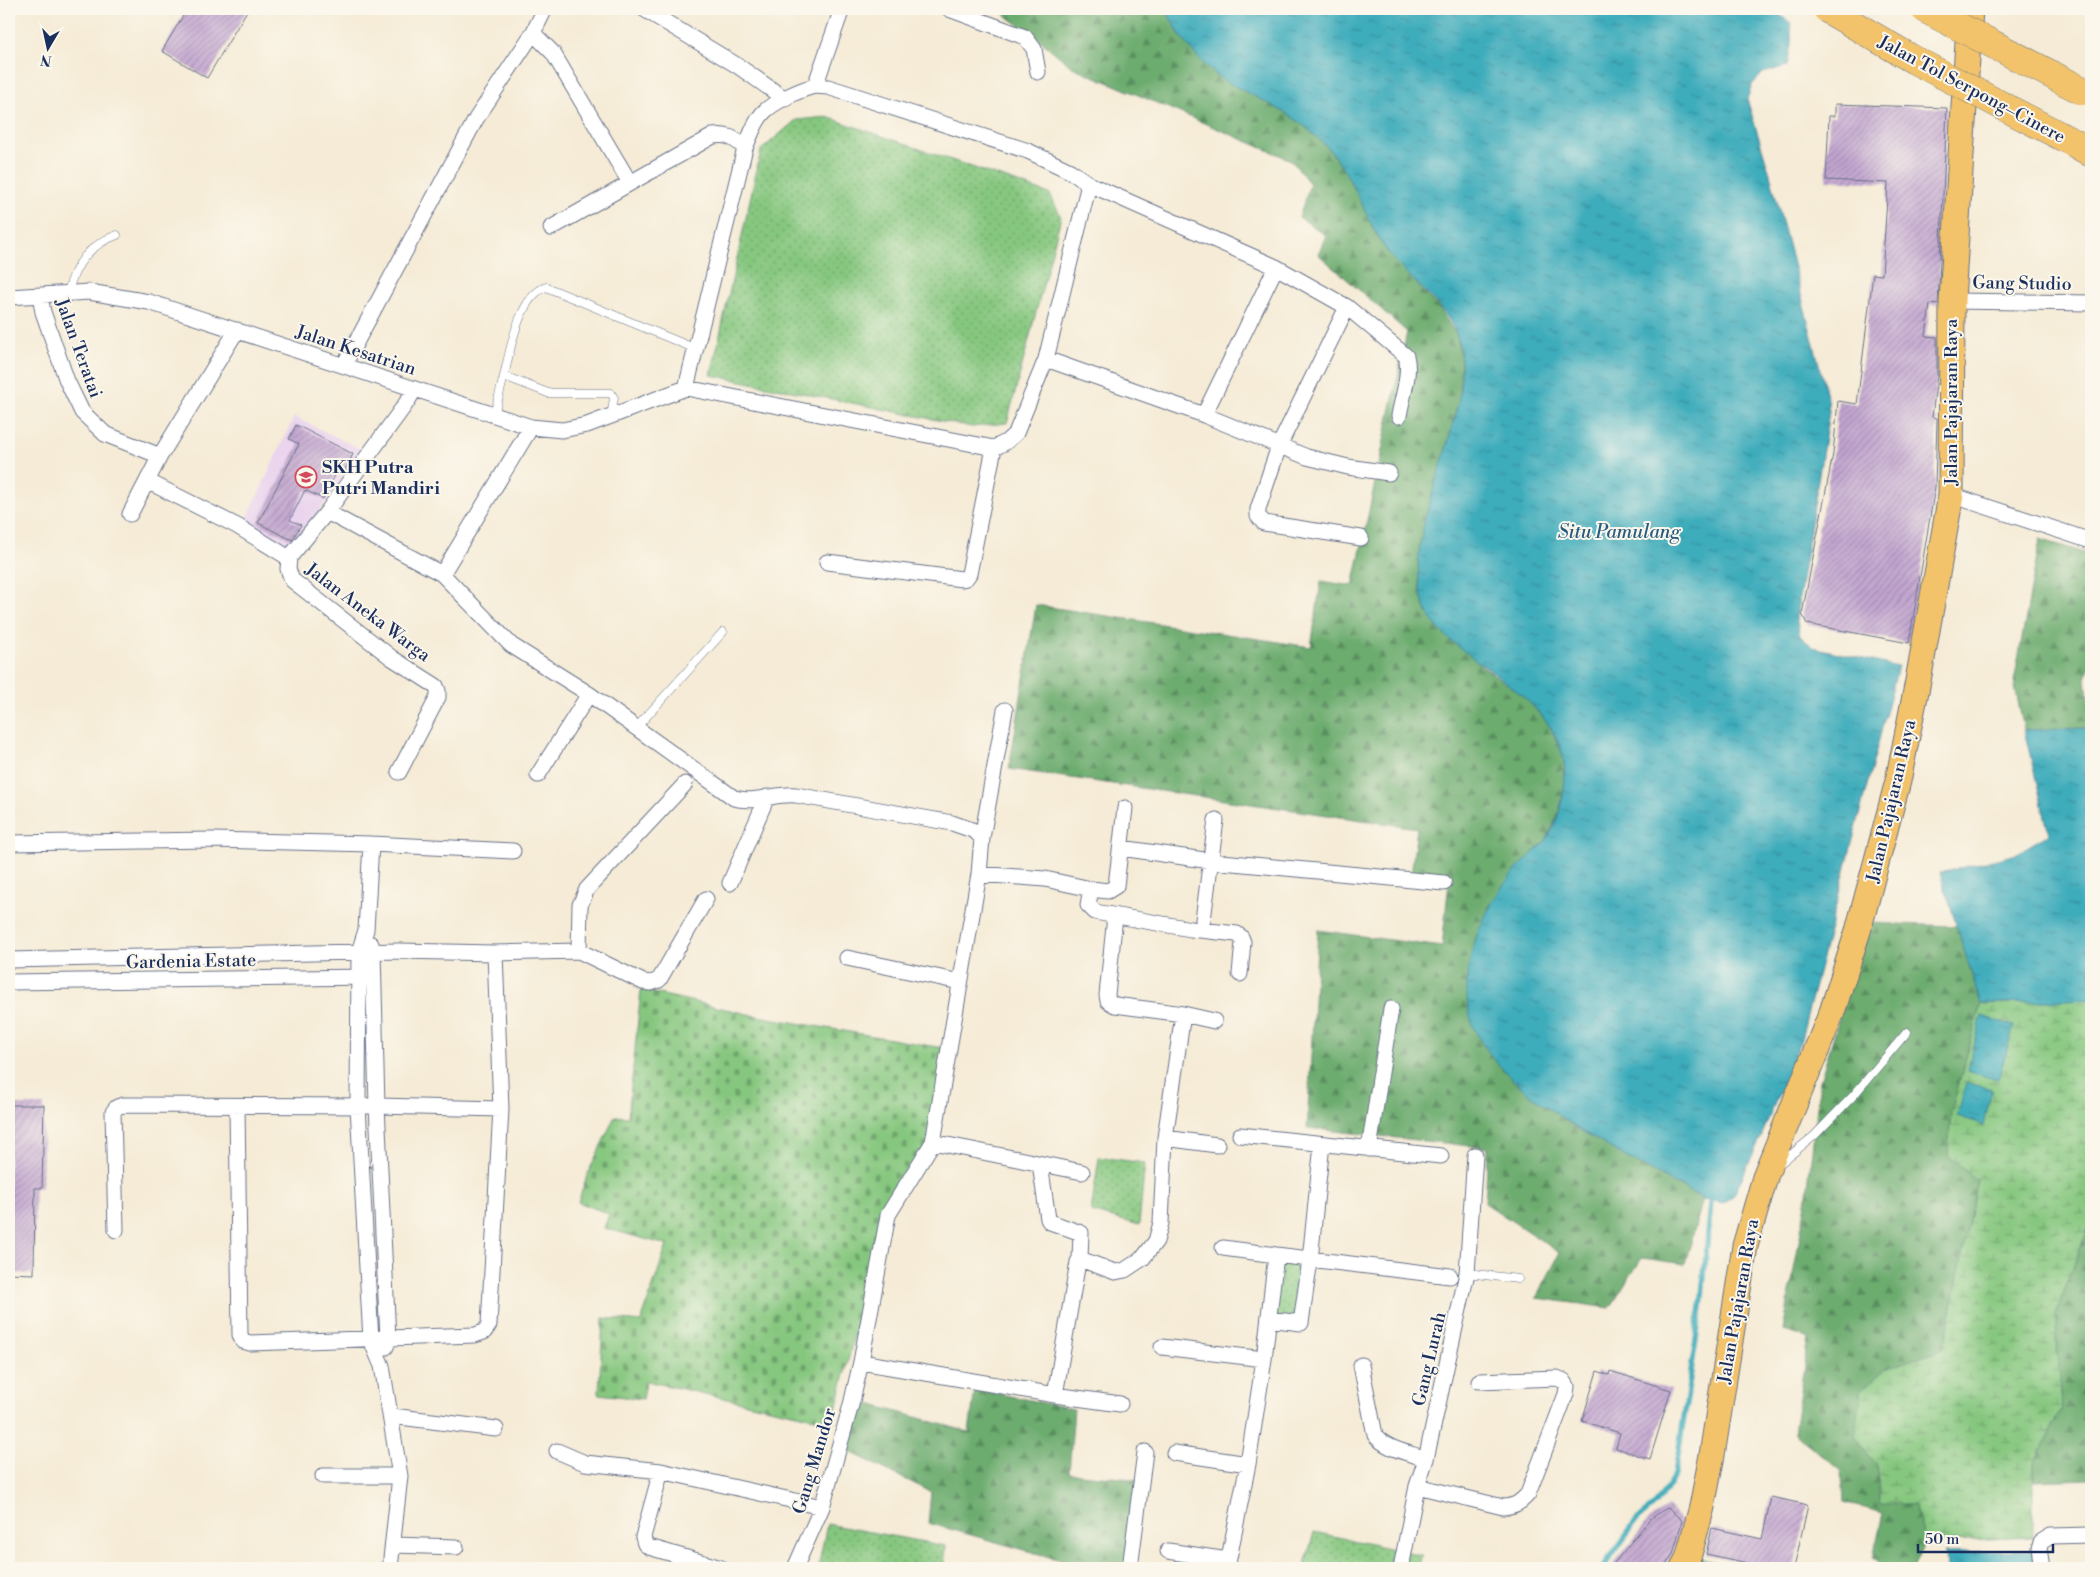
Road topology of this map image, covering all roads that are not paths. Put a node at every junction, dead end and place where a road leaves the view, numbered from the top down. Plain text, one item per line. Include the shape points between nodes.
1 (545, 9) edge
2 (644, 9) edge
3 (842, 9) edge
4 (949, 9) edge
5 (1827, 9) edge
6 (1925, 9) edge
7 (1970, 9) edge
8 (533, 33) junction
9 (1038, 72) dead end
10 (815, 86) junction
11 (2087, 93) edge
12 (784, 99) junction
13 (744, 148) junction
14 (2082, 148) edge
15 (630, 183) junction
16 (1090, 184) junction
17 (551, 228) dead end
18 (117, 235) dead end
19 (1276, 267) junction
20 (68, 292) junction
21 (40, 296) junction
22 (9, 297) edge
23 (1952, 301) junction
24 (2091, 302) edge
25 (1347, 307) junction
26 (237, 330) junction
27 (696, 349) junction
28 (1046, 359) junction
29 (344, 365) junction
30 (504, 376) junction
31 (686, 388) junction
32 (415, 389) junction
33 (494, 415) junction
34 (1204, 415) junction
35 (1399, 416) dead end
36 (611, 417) junction
37 (531, 427) junction
38 (1279, 446) junction
39 (994, 448) junction
40 (160, 456) junction
41 (1388, 473) dead end
42 (147, 481) junction
43 (1950, 496) junction
44 (327, 512) junction
45 (130, 514) dead end
46 (1361, 538) dead end
47 (2091, 541) edge
48 (289, 558) junction
49 (827, 562) dead end
50 (442, 574) junction
51 (723, 632) dead end
52 (589, 694) junction
53 (1005, 710) dead end
54 (636, 728) junction
55 (399, 772) dead end
56 (538, 776) dead end
57 (685, 784) dead end
58 (767, 797) junction
59 (1124, 808) dead end
60 (1216, 820) dead end
61 (982, 838) junction
62 (9, 843) edge
63 (371, 844) junction
64 (1121, 848) junction
65 (513, 850) dead end
66 (1211, 860) junction
67 (979, 874) junction
68 (730, 883) dead end
69 (1444, 883) dead end
70 (1091, 889) junction
71 (706, 899) dead end
72 (1115, 916) junction
73 (1203, 920) dead end
74 (579, 951) junction
75 (366, 952) junction
76 (495, 953) junction
77 (847, 958) dead end
78 (9, 960) edge
79 (1240, 974) dead end
80 (358, 977) junction
81 (374, 977) junction
82 (9, 982) edge
83 (960, 982) junction
84 (1391, 1009) dead end
85 (1183, 1014) junction
86 (1214, 1021) dead end
87 (1907, 1032) dead end
88 (237, 1106) junction
89 (358, 1106) junction
90 (377, 1106) junction
91 (500, 1109) junction
92 (1240, 1135) dead end
93 (1165, 1138) junction
94 (933, 1142) junction
95 (1322, 1144) junction
96 (1217, 1145) dead end
97 (1370, 1149) junction
98 (1475, 1155) dead end
99 (1441, 1156) dead end
100 (1040, 1164) junction
101 (1082, 1172) dead end
102 (1766, 1174) junction
103 (116, 1230) dead end
104 (1222, 1248) dead end
105 (1276, 1255) junction
106 (1080, 1259) junction
107 (1310, 1260) junction
108 (1467, 1273) junction
109 (1450, 1276) dead end
110 (1518, 1279) dead end
111 (1269, 1319) junction
112 (388, 1339) junction
113 (371, 1340) junction
114 (1162, 1347) dead end
115 (1264, 1359) junction
116 (862, 1362) junction
117 (1361, 1365) dead end
118 (382, 1366) junction
119 (1479, 1381) dead end
120 (1055, 1395) junction
121 (1120, 1404) dead end
122 (392, 1416) junction
123 (496, 1429) dead end
124 (557, 1451) dead end
125 (1145, 1452) dead end
126 (1174, 1453) dead end
127 (1426, 1459) junction
128 (1248, 1464) junction
129 (661, 1471) junction
130 (323, 1476) dead end
131 (400, 1476) junction
132 (1417, 1486) junction
133 (822, 1507) junction
134 (2091, 1535) edge
135 (394, 1545) junction
136 (456, 1547) dead end
137 (1168, 1551) dead end
138 (1227, 1564) edge
139 (390, 1568) edge
140 (721, 1568) edge
141 (795, 1568) edge
142 (1130, 1568) edge
143 (1401, 1568) edge
144 (1683, 1568) edge
145 (2042, 1568) edge

1 - 8 street
2 - 12 street via 738,66
3 - 10 street
4 - 9 street via 1025,37 1034,49
5 - 14 highway, Jalan Tol Serpong–Cinere, bridge via 1914,60
6 - 11 highway, bridge
7 - 23 main road, Jalan Pajajaran Raya
8 - 15 street via 553,53
8 - 29 street via 476,119
10 - 12 street
10 - 16 street via 828,87 1028,151 1070,170
12 - 13 street via 764,112
13 - 15 street via 732,136 713,136
13 - 27 street
15 - 17 street
16 - 19 street
16 - 28 street
18 - 20 lane via 101,241 86,255 73,274
19 - 25 street
19 - 34 street
20 - 21 street, Jalan Kesatrian
20 - 26 street, Jalan Kesatrian via 149,302
21 - 22 street, Jalan Kesatrian
21 - 40 street, Jalan Teratai via 67,381 82,412 105,434
23 - 24 street, Gang Studio
23 - 43 main road, Jalan Pajajaran Raya
25 - 35 street via 1406,356 1408,369
25 - 38 street
26 - 29 street, Jalan Kesatrian
26 - 40 street
27 - 30 lane via 546,287 536,293 524,309
27 - 31 street
28 - 34 street
28 - 39 street via 1016,433
29 - 32 street, Jalan Kesatrian
30 - 33 lane
30 - 36 lane via 548,393 611,393 614,398
31 - 36 street, Jalan Kesatrian
31 - 39 street
32 - 33 street, Jalan Kesatrian
32 - 44 street, Jalan Aneka Warga
33 - 37 street, Jalan Kesatrian
34 - 38 street
36 - 37 street, Jalan Kesatrian via 587,426 562,430
37 - 50 street
38 - 41 street via 1307,457
38 - 46 street via 1258,509 1261,520
39 - 49 street via 966,578
40 - 42 street
42 - 45 street
42 - 48 street via 236,526
43 - 47 street
43 - 102 main road, Jalan Pajajaran Raya via 1918,682 1898,781 1875,870 1832,1012
44 - 48 street, Jalan Aneka Warga
44 - 50 street
48 - 55 street, Jalan Aneka Warga via 288,570 292,580 392,658 436,686 438,698
50 - 52 street via 511,645
51 - 54 lane
52 - 54 street
52 - 56 street
53 - 61 street
54 - 58 street via 734,798
57 - 74 street via 587,889 580,905
58 - 61 street via 796,794 952,823 975,831
58 - 68 street
59 - 64 street
60 - 66 street
61 - 67 street
62 - 63 street via 212,840
63 - 65 street
63 - 75 street
64 - 66 street
64 - 70 street via 1116,886 1108,891
66 - 69 street
66 - 73 street
67 - 70 street via 1045,879
67 - 83 street
70 - 72 street via 1088,905 1091,909
71 - 74 street via 659,980 643,982
72 - 79 street via 1237,934 1243,942
72 - 85 street via 1108,1001 1115,1005
74 - 76 street, Gardenia Estate
75 - 76 street, Gardenia Estate
75 - 78 street, Gardenia Estate
75 - 80 street
75 - 81 street
76 - 91 street
77 - 83 street
80 - 81 street, Gardenia Estate
80 - 82 street, Gardenia Estate
80 - 89 street
81 - 90 street
83 - 94 street
84 - 97 street
85 - 86 street
85 - 93 street
87 - 102 lane via 1814,1136
88 - 89 street
88 - 103 street via 117,1107 113,1112
88 - 113 street via 238,1285 243,1341
89 - 90 street
89 - 113 street
90 - 91 street
90 - 112 street
91 - 112 street via 489,1325 484,1332 475,1335
92 - 95 street
93 - 96 street
93 - 106 street via 1161,1223 1152,1249 1135,1266 1116,1272
94 - 100 street
94 - 116 street, Gang Mandor via 888,1215
95 - 97 street
95 - 107 street
97 - 99 street
98 - 108 street, Gang Lurah
100 - 101 street
100 - 106 street via 1048,1219 1081,1233
102 - 144 main road, Jalan Pajajaran Raya via 1745,1246 1702,1507
104 - 105 street
105 - 107 street
105 - 111 street
106 - 120 street
107 - 109 street
107 - 111 street via 1301,1323
108 - 110 lane
108 - 127 street, Gang Lurah
111 - 115 street
112 - 113 street
112 - 118 street
113 - 118 street
114 - 115 street
115 - 128 street
116 - 120 street
116 - 133 street, Gang Mandor
117 - 127 street via 1375,1435 1387,1445
118 - 122 street
119 - 132 street via 1557,1378 1567,1386 1528,1494 1521,1503 1503,1507
120 - 121 street
122 - 123 street
122 - 131 street
124 - 129 street via 585,1463
125 - 142 street
126 - 128 street
127 - 132 street, Gang Lurah
128 - 138 street
129 - 133 street
129 - 140 street via 643,1537 645,1544 649,1548
130 - 131 street
131 - 135 street
132 - 143 street, Gang Lurah
133 - 141 street, Gang Mandor
134 - 145 street via 2051,1536 2041,1542
135 - 136 street
135 - 139 street
137 - 138 street

